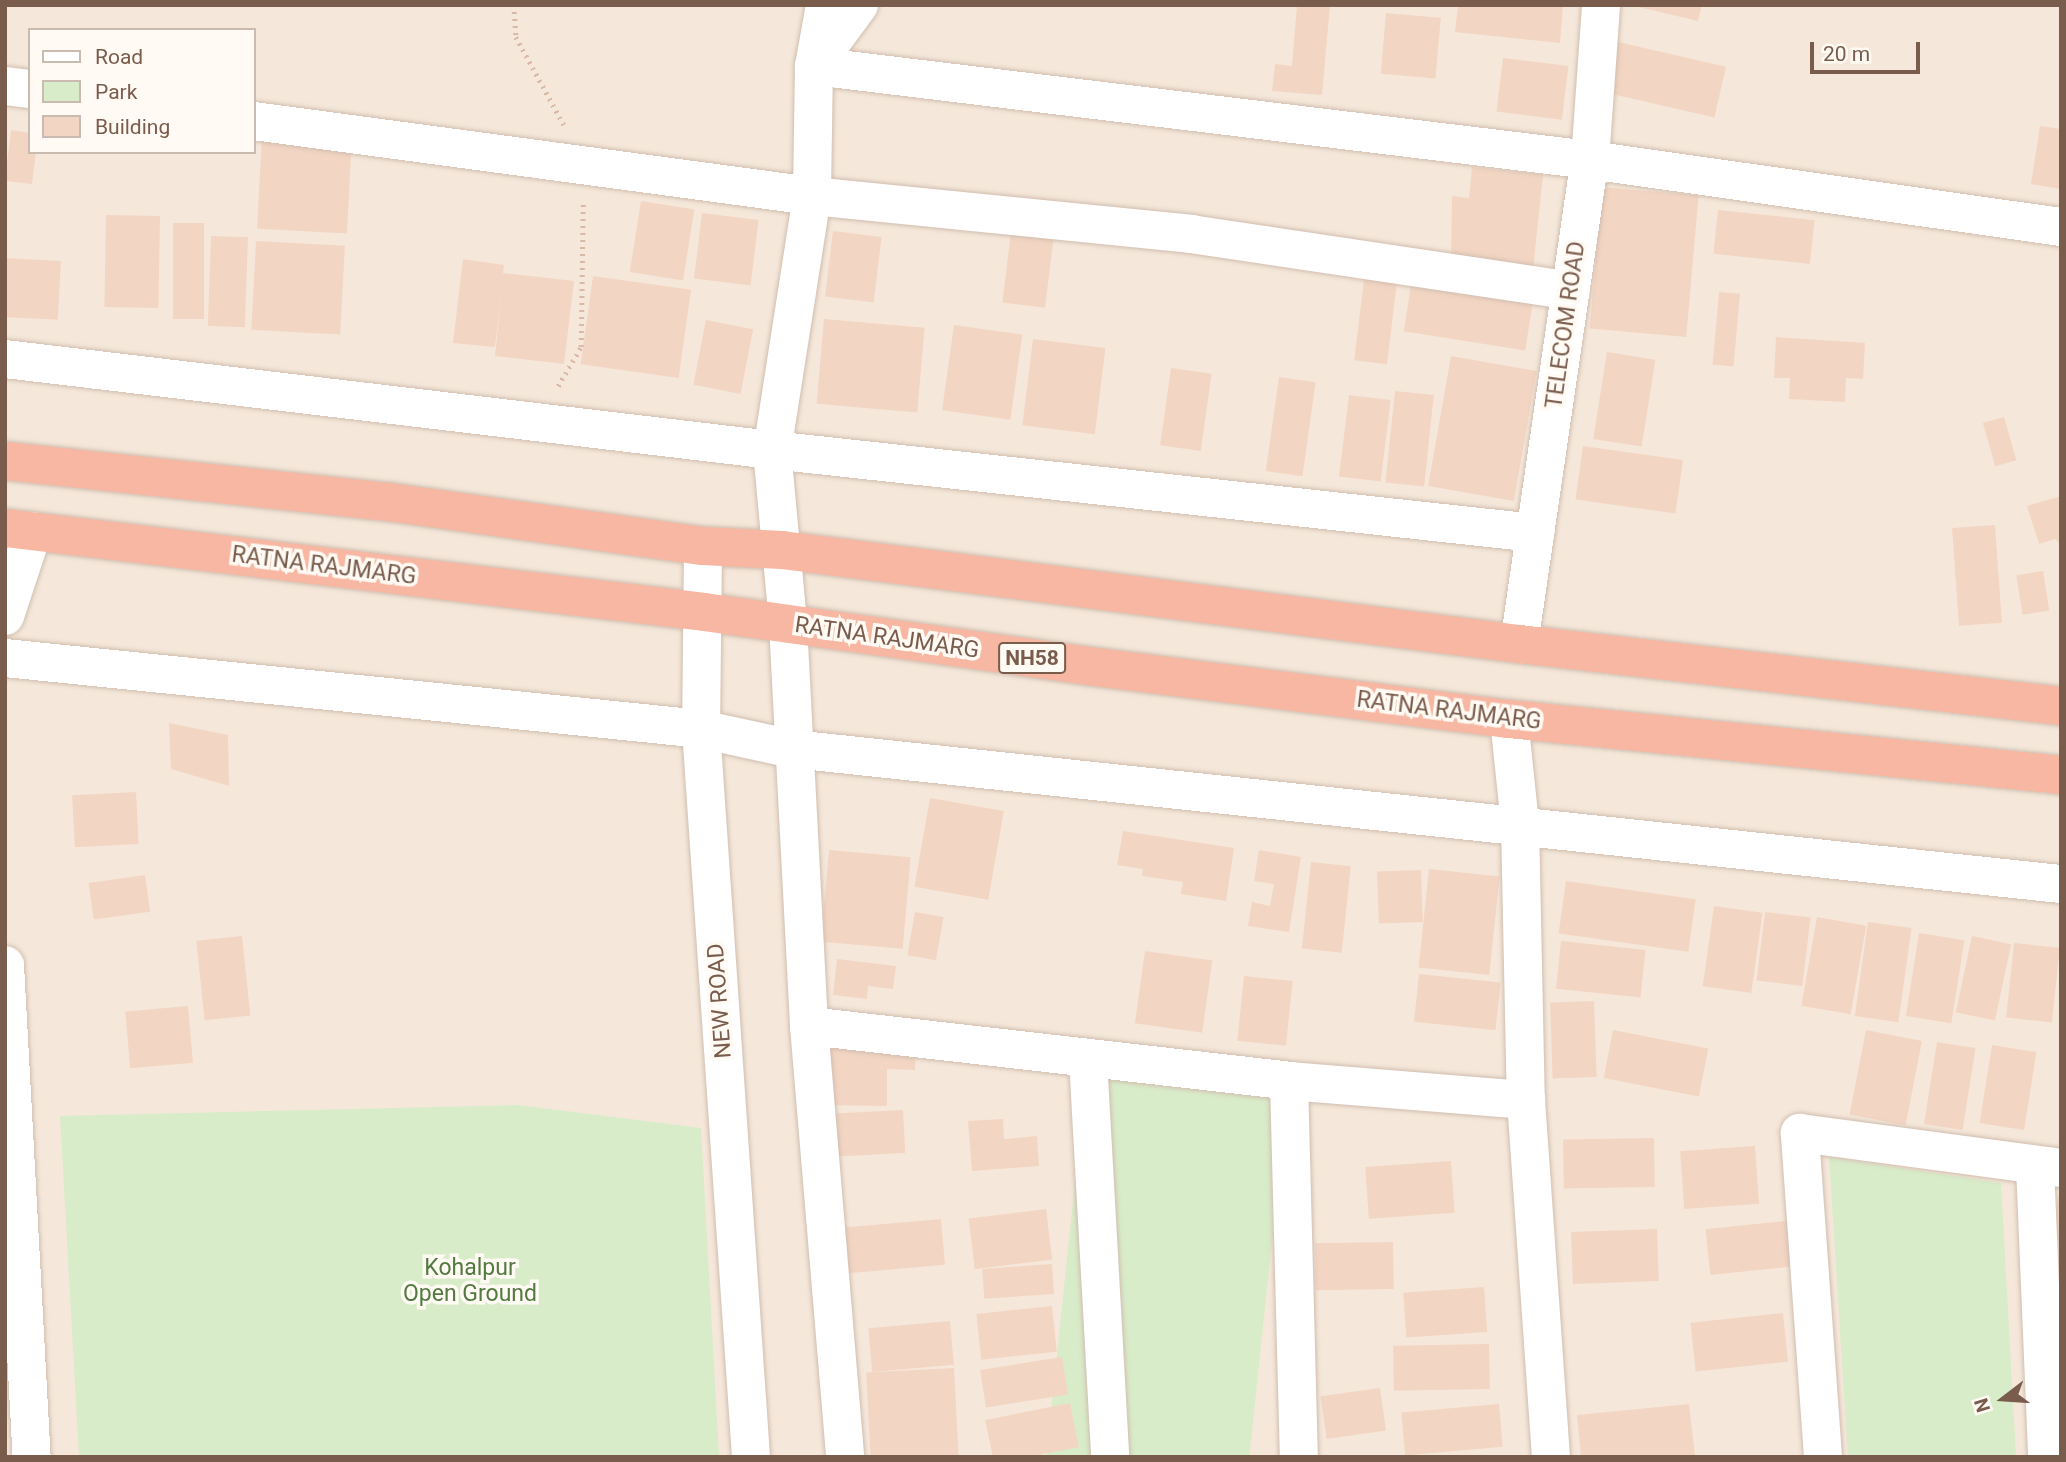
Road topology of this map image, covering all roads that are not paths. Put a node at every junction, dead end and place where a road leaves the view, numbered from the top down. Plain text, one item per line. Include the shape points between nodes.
1 (825, 5) edge
2 (859, 5) edge
3 (1601, 5) edge
4 (814, 66) junction
5 (5, 86) edge
6 (28, 89) edge
7 (256, 121) edge
8 (1590, 160) junction
9 (812, 196) junction
10 (2061, 227) edge
11 (1571, 291) junction
12 (5, 359) edge
13 (772, 450) junction
14 (5, 461) edge
15 (19, 530) edge
16 (1535, 533) junction
17 (703, 546) junction
18 (782, 550) junction
19 (704, 612) junction
20 (5, 616) edge
21 (788, 624) junction
22 (1519, 644) junction
23 (5, 658) edge
24 (2061, 706) edge
25 (1509, 719) junction
26 (701, 729) junction
27 (793, 749) junction
28 (2061, 775) edge
29 (1520, 823) junction
30 (2061, 884) edge
31 (5, 965) edge
32 (809, 1027) junction
33 (1088, 1059) junction
34 (1289, 1081) junction
35 (1526, 1100) junction
36 (2048, 1167) edge
37 (32, 1457) edge
38 (751, 1457) edge
39 (845, 1457) edge
40 (1110, 1457) edge
41 (1299, 1457) edge
42 (1551, 1457) edge
43 (1823, 1457) edge
44 (2047, 1457) edge

1 - 4 street
2 - 4 street
3 - 8 street, TELECOM ROAD
4 - 8 street
4 - 9 street
5 - 6 street
7 - 9 street
8 - 10 street
8 - 11 street, TELECOM ROAD
9 - 11 street via 1191,234
9 - 13 street
11 - 16 street, TELECOM ROAD
12 - 13 street
13 - 16 street
13 - 18 street
14 - 17 highway via 389,502
15 - 19 highway, RATNA RAJMARG / NH58
15 - 20 street
16 - 22 street, TELECOM ROAD
17 - 18 highway
17 - 19 street, NEW ROAD
18 - 21 street
18 - 22 highway
19 - 21 highway, RATNA RAJMARG / NH58
19 - 26 street, NEW ROAD
21 - 25 highway, RATNA RAJMARG / NH58
21 - 27 street
22 - 24 highway
23 - 26 street
25 - 28 highway, RATNA RAJMARG / NH58
25 - 29 street
26 - 27 street
26 - 38 street, NEW ROAD
27 - 29 street
27 - 32 street
29 - 30 street
29 - 35 street
31 - 37 street
32 - 33 street
32 - 39 street
33 - 34 street
33 - 40 street
34 - 35 street
34 - 41 street
35 - 42 street
36 - 43 street via 1800,1133
36 - 44 street

